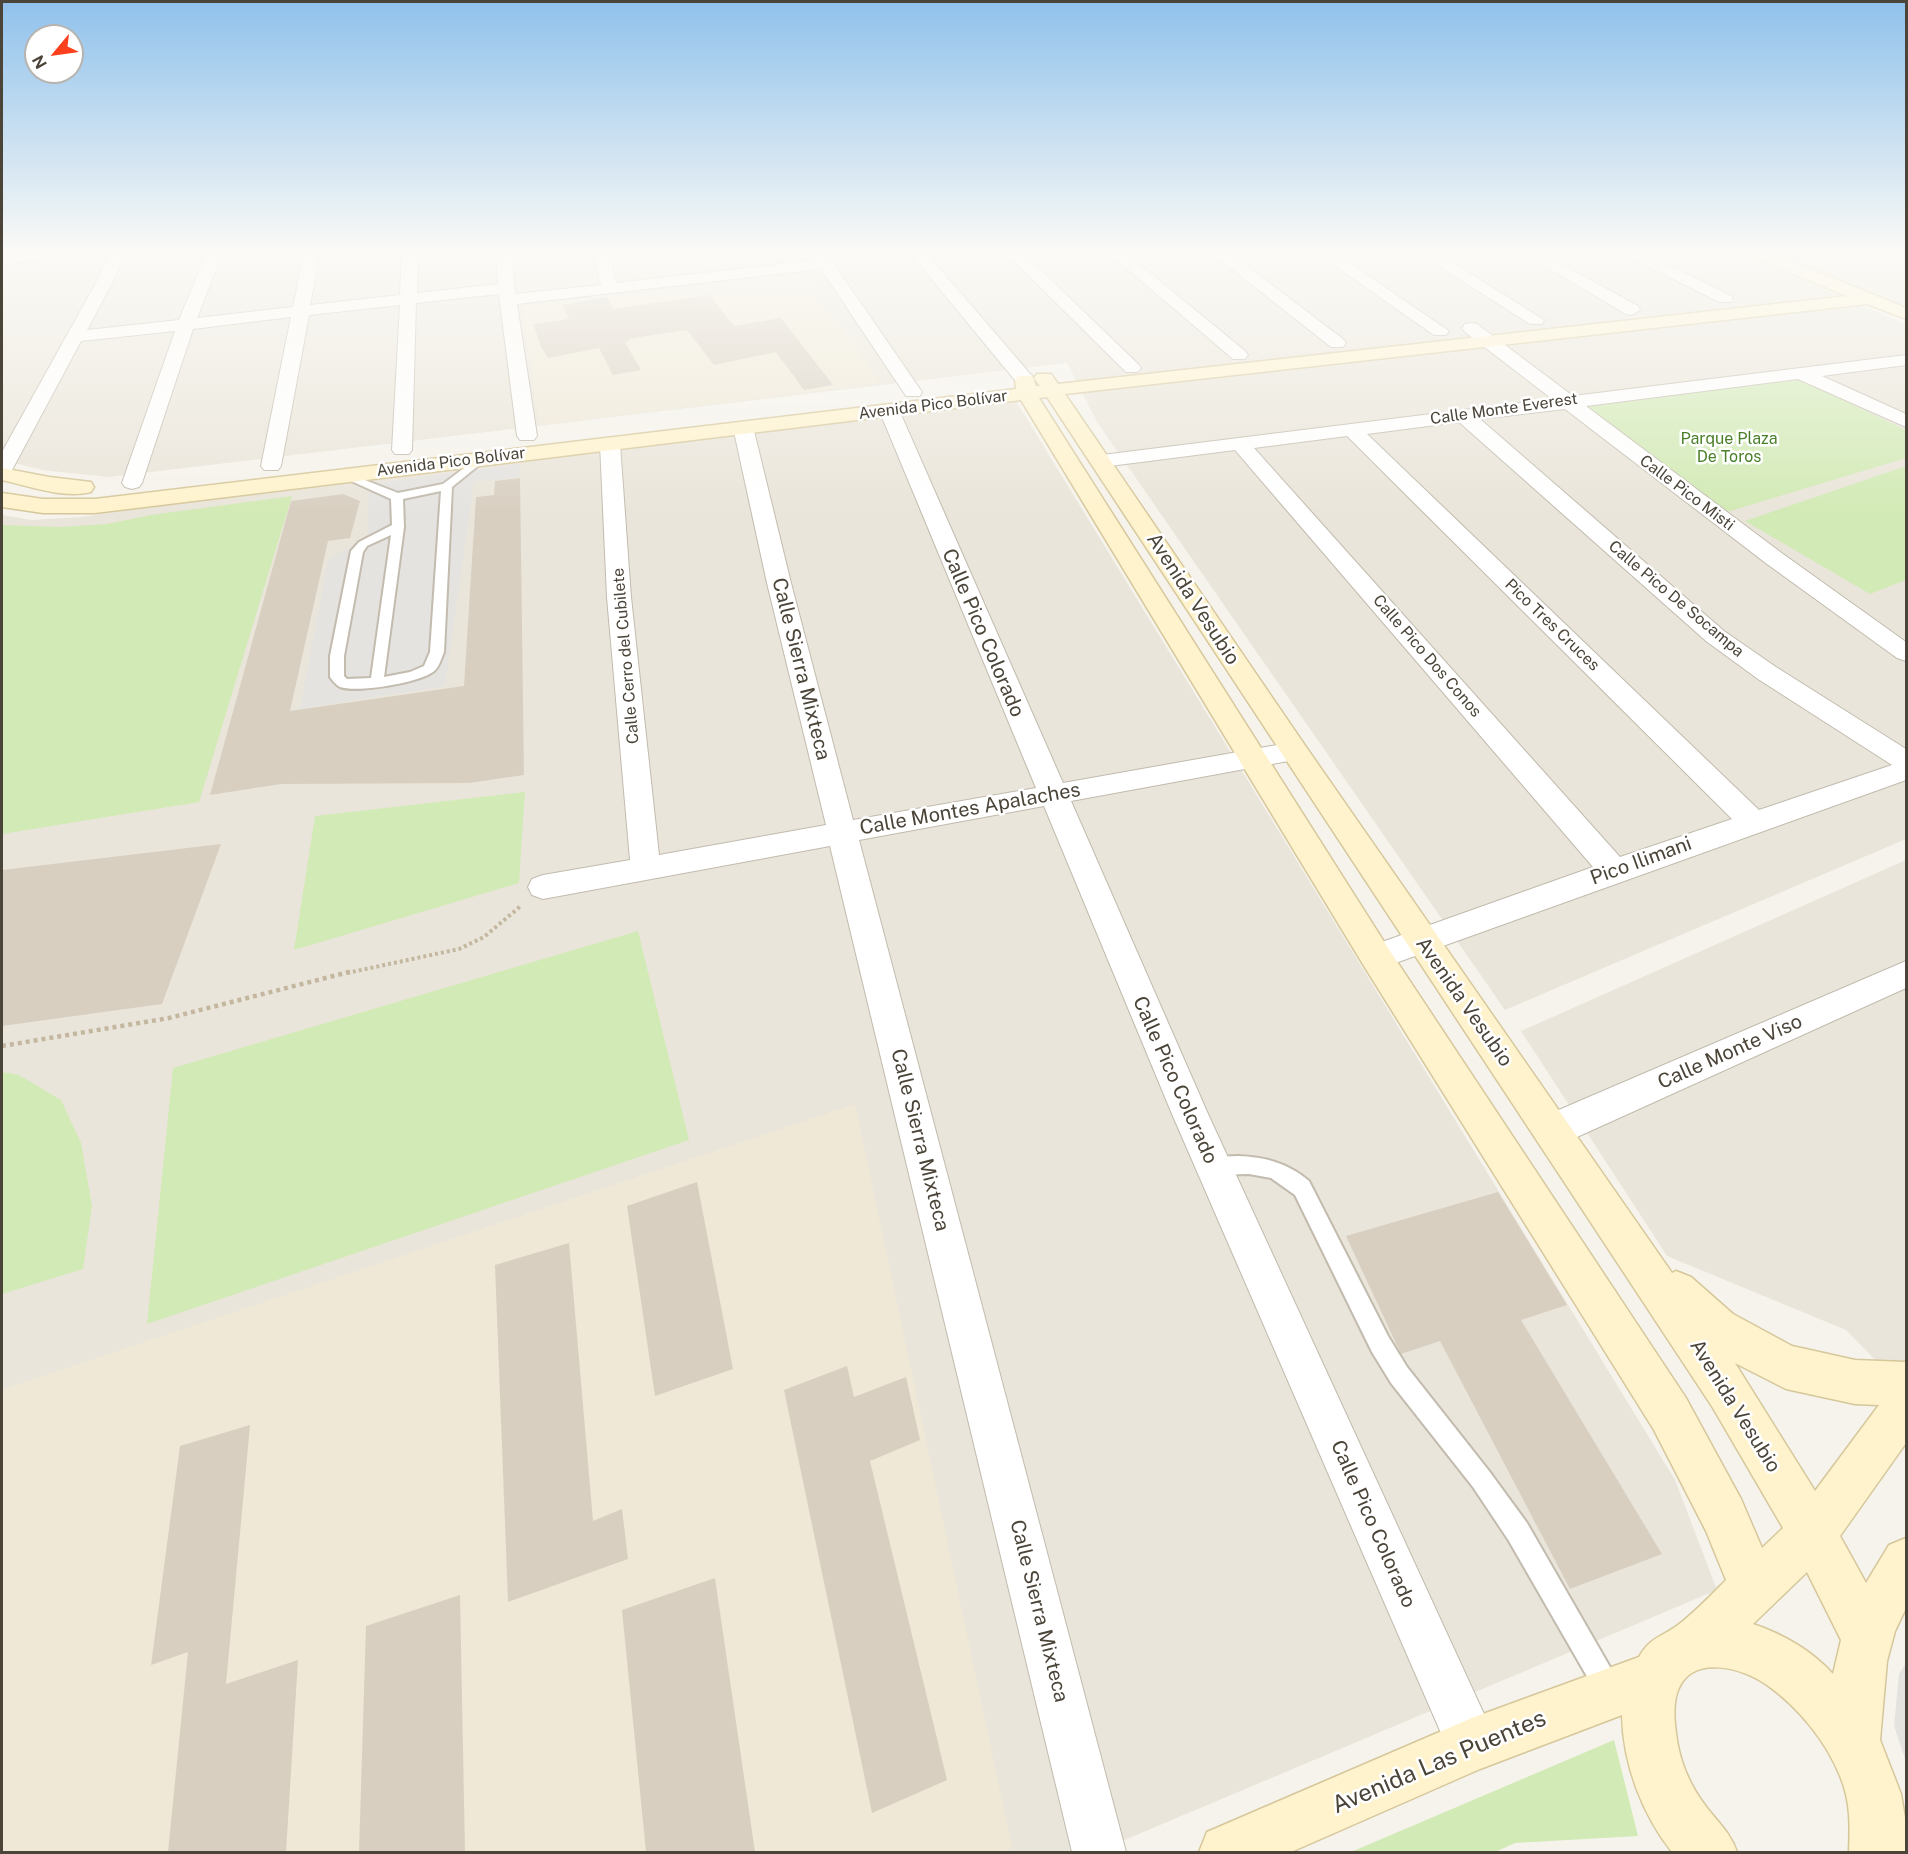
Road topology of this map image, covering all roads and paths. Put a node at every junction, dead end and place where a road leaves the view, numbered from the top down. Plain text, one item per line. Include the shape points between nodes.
1 (71, 341) edge
2 (179, 341) edge
3 (294, 341) edge
4 (406, 341) edge
5 (514, 341) edge
6 (867, 341) edge
7 (997, 341) edge
8 (1104, 341) edge
9 (1222, 341) edge
10 (1333, 341) edge
11 (1365, 341) edge
12 (1501, 341) edge
13 (1488, 342) junction
14 (1337, 344) junction
15 (1239, 355) junction
16 (1903, 362) edge
17 (1132, 368) junction
18 (1800, 372) junction
19 (1037, 385) junction
20 (901, 401) junction
21 (1566, 401) junction
22 (1463, 415) junction
23 (1906, 421) edge
24 (743, 427) junction
25 (1351, 429) junction
26 (527, 436) junction
27 (1239, 443) junction
28 (610, 444) junction
29 (402, 450) junction
30 (480, 459) junction
31 (315, 460) dead end
32 (1102, 461) junction
33 (293, 463) dead end
34 (271, 465) junction
35 (2, 470) edge
36 (2, 474) edge
37 (343, 475) junction
38 (116, 484) junction
39 (447, 486) junction
40 (397, 497) junction
41 (2, 500) edge
42 (398, 527) junction
43 (1906, 652) edge
44 (377, 681) junction
45 (1293, 751) junction
46 (1251, 758) junction
47 (1906, 761) edge
48 (1906, 770) edge
49 (1052, 794) junction
50 (1753, 822) junction
51 (843, 833) junction
52 (646, 869) junction
53 (1614, 871) junction
54 (543, 888) joint
55 (1422, 941) junction
56 (1377, 957) junction
57 (1906, 974) edge
58 (2, 1046) edge
59 (1553, 1130) junction
60 (1213, 1166) junction
61 (1641, 1262) junction
62 (1906, 1384) edge
63 (1906, 1406) edge
64 (1813, 1533) junction
65 (1906, 1562) edge
66 (1754, 1588) junction
67 (1867, 1638) junction
68 (1696, 1643) junction
69 (1632, 1685) junction
70 (1472, 1744) junction
71 (1863, 1765) junction
72 (1906, 1843) edge
73 (1099, 1852) edge
74 (1227, 1852) edge
75 (1709, 1852) edge
76 (1877, 1852) edge

1 - 35 street
2 - 38 street
3 - 34 street
4 - 29 street
5 - 26 street
6 - 20 street, Calle Pico Colorado
7 - 19 street
8 - 17 street
9 - 15 street
10 - 14 street
11 - 14 street, Avenida Pico Bolívar
12 - 13 street, Avenida Pico Bolívar
13 - 19 street, Avenida Pico Bolívar
13 - 21 street, Calle Pico Misti
14 - 15 street, Avenida Pico Bolívar
15 - 17 street, Avenida Pico Bolívar
16 - 18 street, Calle Monte Everest
17 - 19 street, Avenida Pico Bolívar
18 - 21 street, Calle Monte Everest
18 - 23 street
19 - 20 street, Avenida Pico Bolívar
19 - 20 street, Avenida Pico Bolívar
19 - 32 street, Avenida Vesubio
19 - 46 street, Avenida Vesubio
20 - 24 street, Avenida Pico Bolívar
20 - 26 street, Avenida Pico Bolívar
20 - 49 street, Calle Pico Colorado
21 - 22 street, Calle Monte Everest
21 - 43 street, Calle Pico Misti via 1775,560
22 - 25 street, Calle Monte Everest
22 - 47 street, Calle Pico De Socampa via 1723,642
24 - 28 street, Avenida Pico Bolívar
24 - 51 street, Calle Sierra Mixteca
25 - 27 street, Calle Monte Everest
25 - 50 street, Pico Tres Cruces
26 - 29 street, Avenida Pico Bolívar
27 - 32 street, Calle Monte Everest
27 - 53 street, Calle Pico Dos Conos
28 - 30 street, Avenida Pico Bolívar
28 - 52 street, Calle Cerro del Cubilete via 619,597
29 - 31 street, Avenida Pico Bolívar
30 - 37 street, Avenida Pico Bolívar
30 - 39 lane
32 - 45 street, Avenida Vesubio
33 - 34 street
34 - 38 street
36 - 38 street via 49,484
37 - 40 lane
37 - 41 street, Avenida Pico Bolívar via 94,506 43,506
39 - 40 lane
39 - 44 lane via 433,664 413,675
40 - 42 lane
42 - 44 lane
42 - 44 lane via 363,544 357,551 337,656 339,681
45 - 46 street, Calle Montes Apalaches
45 - 55 street, Avenida Vesubio
46 - 49 street, Calle Montes Apalaches
46 - 56 street, Avenida Vesubio
48 - 50 street, Pico Ilimani
49 - 51 street, Calle Montes Apalaches
49 - 60 street, Calle Pico Colorado
50 - 53 street, Pico Ilimani
51 - 52 street, Calle Montes Apalaches
51 - 73 street, Calle Sierra Mixteca
52 - 54 street, Calle Montes Apalaches
53 - 55 street, Pico Ilimani
54 - 58 path via 484,937 459,949 359,969 169,1018
55 - 56 street, Pico Ilimani
55 - 59 street, Avenida Vesubio
56 - 66 street, Avenida Vesubio via 1670,1414 1724,1516
57 - 59 street, Calle Monte Viso
59 - 61 street, Avenida Vesubio
60 - 69 lane via 1258,1164 1283,1172 1302,1188 1399,1375 1481,1479
60 - 70 street, Calle Pico Colorado
61 - 62 street via 1718,1329 1786,1367 1855,1382
61 - 64 street, Avenida Vesubio via 1729,1392
63 - 64 street
64 - 66 street
64 - 67 street, Avenida Vesubio
65 - 67 street
66 - 68 street
67 - 71 street via 1858,1677
68 - 69 street via 1669,1657
68 - 71 street via 1731,1643 1762,1653 1800,1678 1835,1715
69 - 70 street, Avenida Las Puentes
69 - 75 street via 1647,1714 1653,1758 1663,1788 1690,1833
70 - 74 street, Avenida Las Puentes
71 - 72 street
71 - 76 street via 1881,1834

